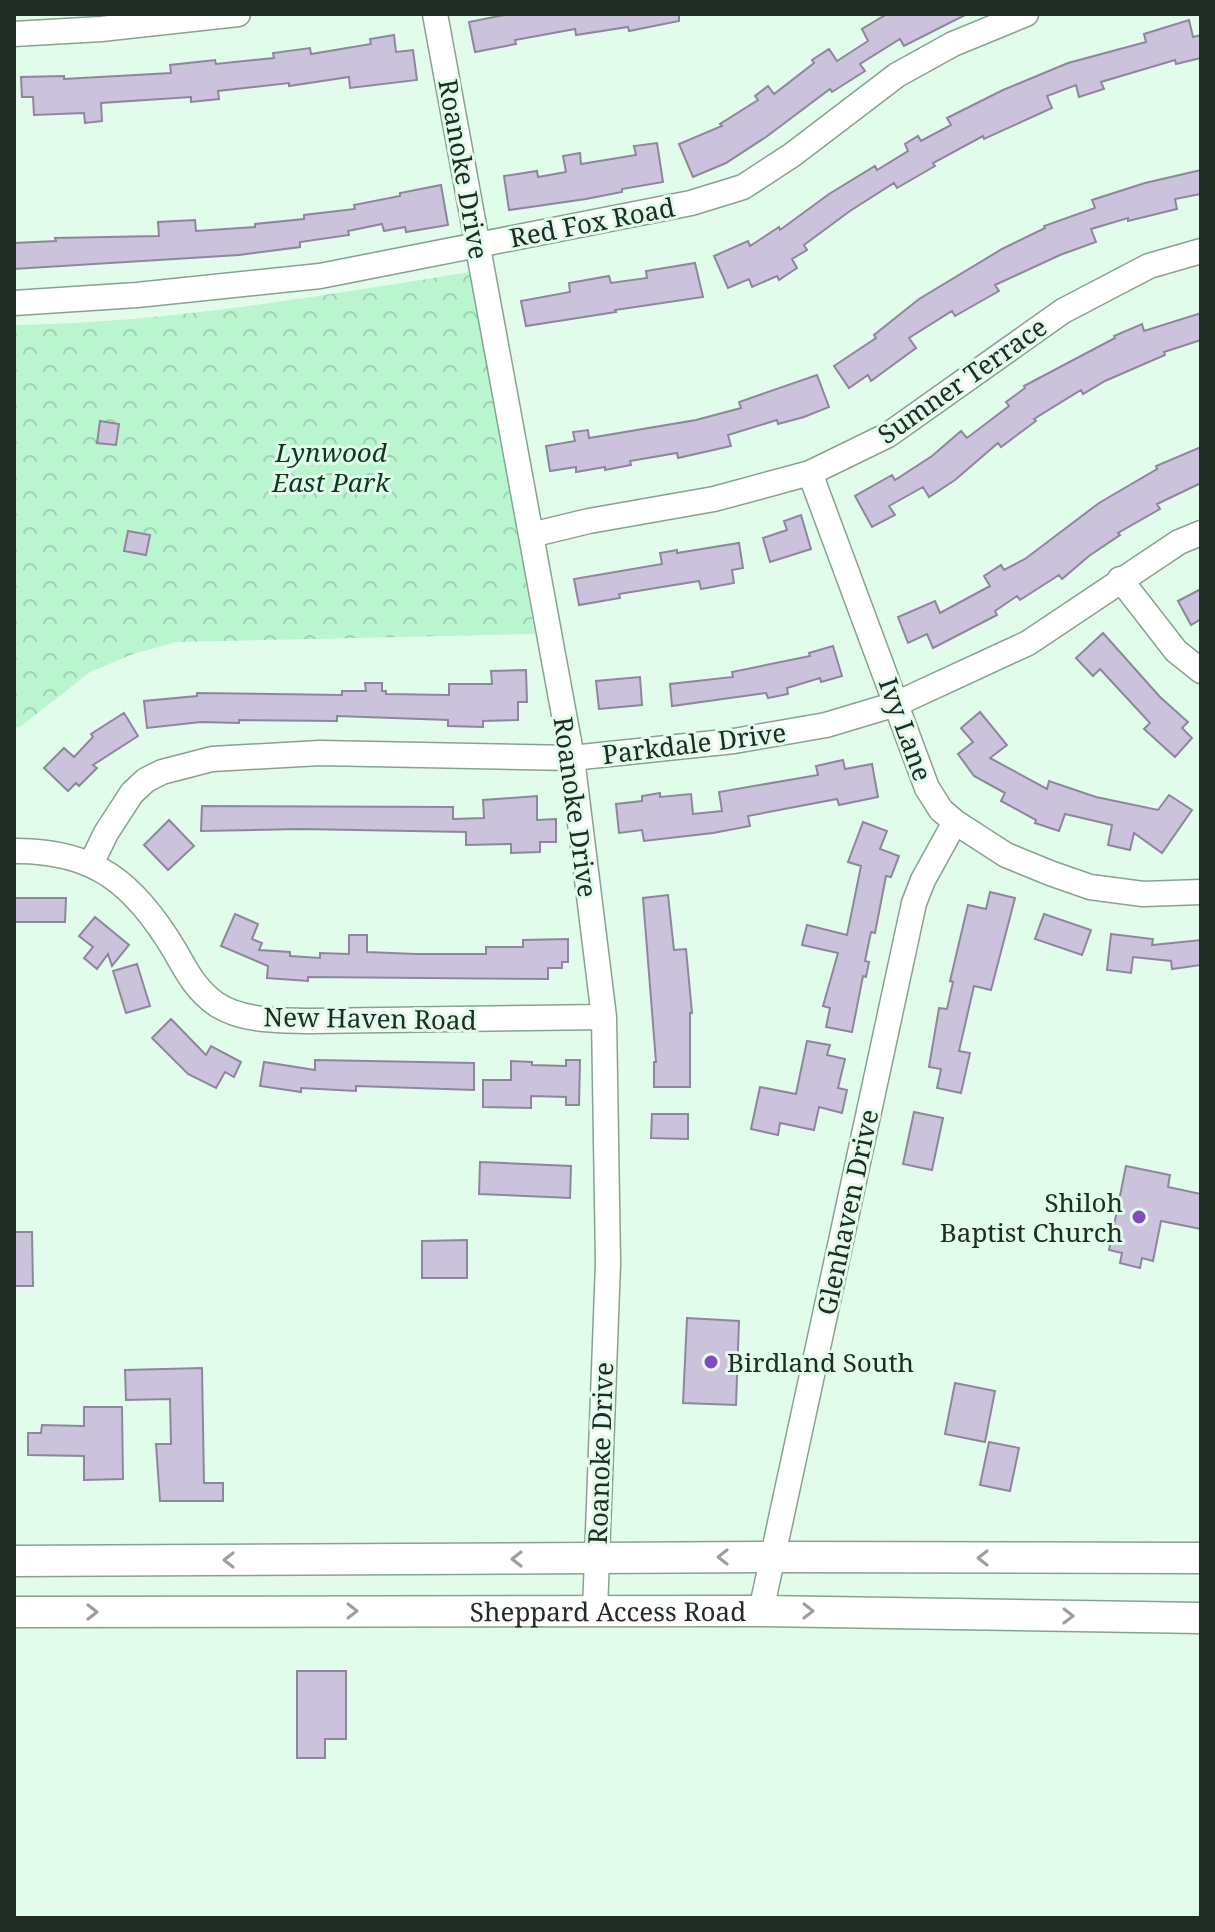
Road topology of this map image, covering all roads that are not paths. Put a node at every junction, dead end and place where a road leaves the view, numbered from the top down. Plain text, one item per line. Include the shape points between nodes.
1 (238, 14) edge
2 (435, 14) edge
3 (1026, 14) edge
4 (14, 34) edge
5 (477, 244) junction
6 (1201, 251) edge
7 (14, 303) edge
8 (810, 473) junction
9 (1201, 533) edge
10 (531, 535) junction
11 (1120, 579) junction
12 (1201, 671) edge
13 (896, 704) junction
14 (572, 758) junction
15 (955, 822) junction
16 (14, 851) edge
17 (91, 864) junction
18 (1201, 892) edge
19 (604, 1017) junction
20 (772, 1557) junction
21 (595, 1558) junction
22 (1201, 1558) edge
23 (280, 1560) junction
24 (14, 1561) edge
25 (595, 1611) junction
26 (761, 1611) junction
27 (14, 1612) edge
28 (281, 1612) junction
29 (1201, 1618) edge

1 - 4 street
2 - 5 street, Roanoke Drive
3 - 5 street, Red Fox Road via 953,44 897,75 743,187 691,203
5 - 7 street, Red Fox Road via 320,276
5 - 10 street, Roanoke Drive
6 - 8 street, Sumner Terrace via 1149,266 1063,311 888,435
8 - 10 street, Sumner Terrace via 714,499
8 - 13 street, Ivy Lane
9 - 11 street, Parkdale Drive
10 - 14 street, Roanoke Drive
11 - 12 street via 1176,651
11 - 13 street, Parkdale Drive via 1028,643
13 - 14 street, Parkdale Drive via 826,725 734,741
13 - 15 street, Ivy Lane via 927,788
14 - 17 street, Parkdale Drive via 320,753 212,759 146,780 112,823
14 - 19 street, Roanoke Drive
15 - 18 street, Ivy Lane via 1006,855 1090,887 1143,894
15 - 20 street, Glenhaven Drive via 914,903
16 - 17 street, New Haven Road via 61,853
17 - 19 street, New Haven Road via 141,901 204,994 243,1016 311,1021
19 - 21 street, Roanoke Drive via 608,1263
20 -> 21 main road, Sheppard Access Road
22 -> 20 main road, Sheppard Access Road
20 - 26 street, Glenhaven Drive
21 -> 23 main road, Sheppard Access Road
21 - 25 street, Roanoke Drive
23 -> 24 main road, Sheppard Access Road
23 - 28 main road
25 - 26 main road, Sheppard Access Road
28 -> 25 main road, Sheppard Access Road
26 -> 29 main road, Sheppard Access Road
27 -> 28 main road, Sheppard Access Road

